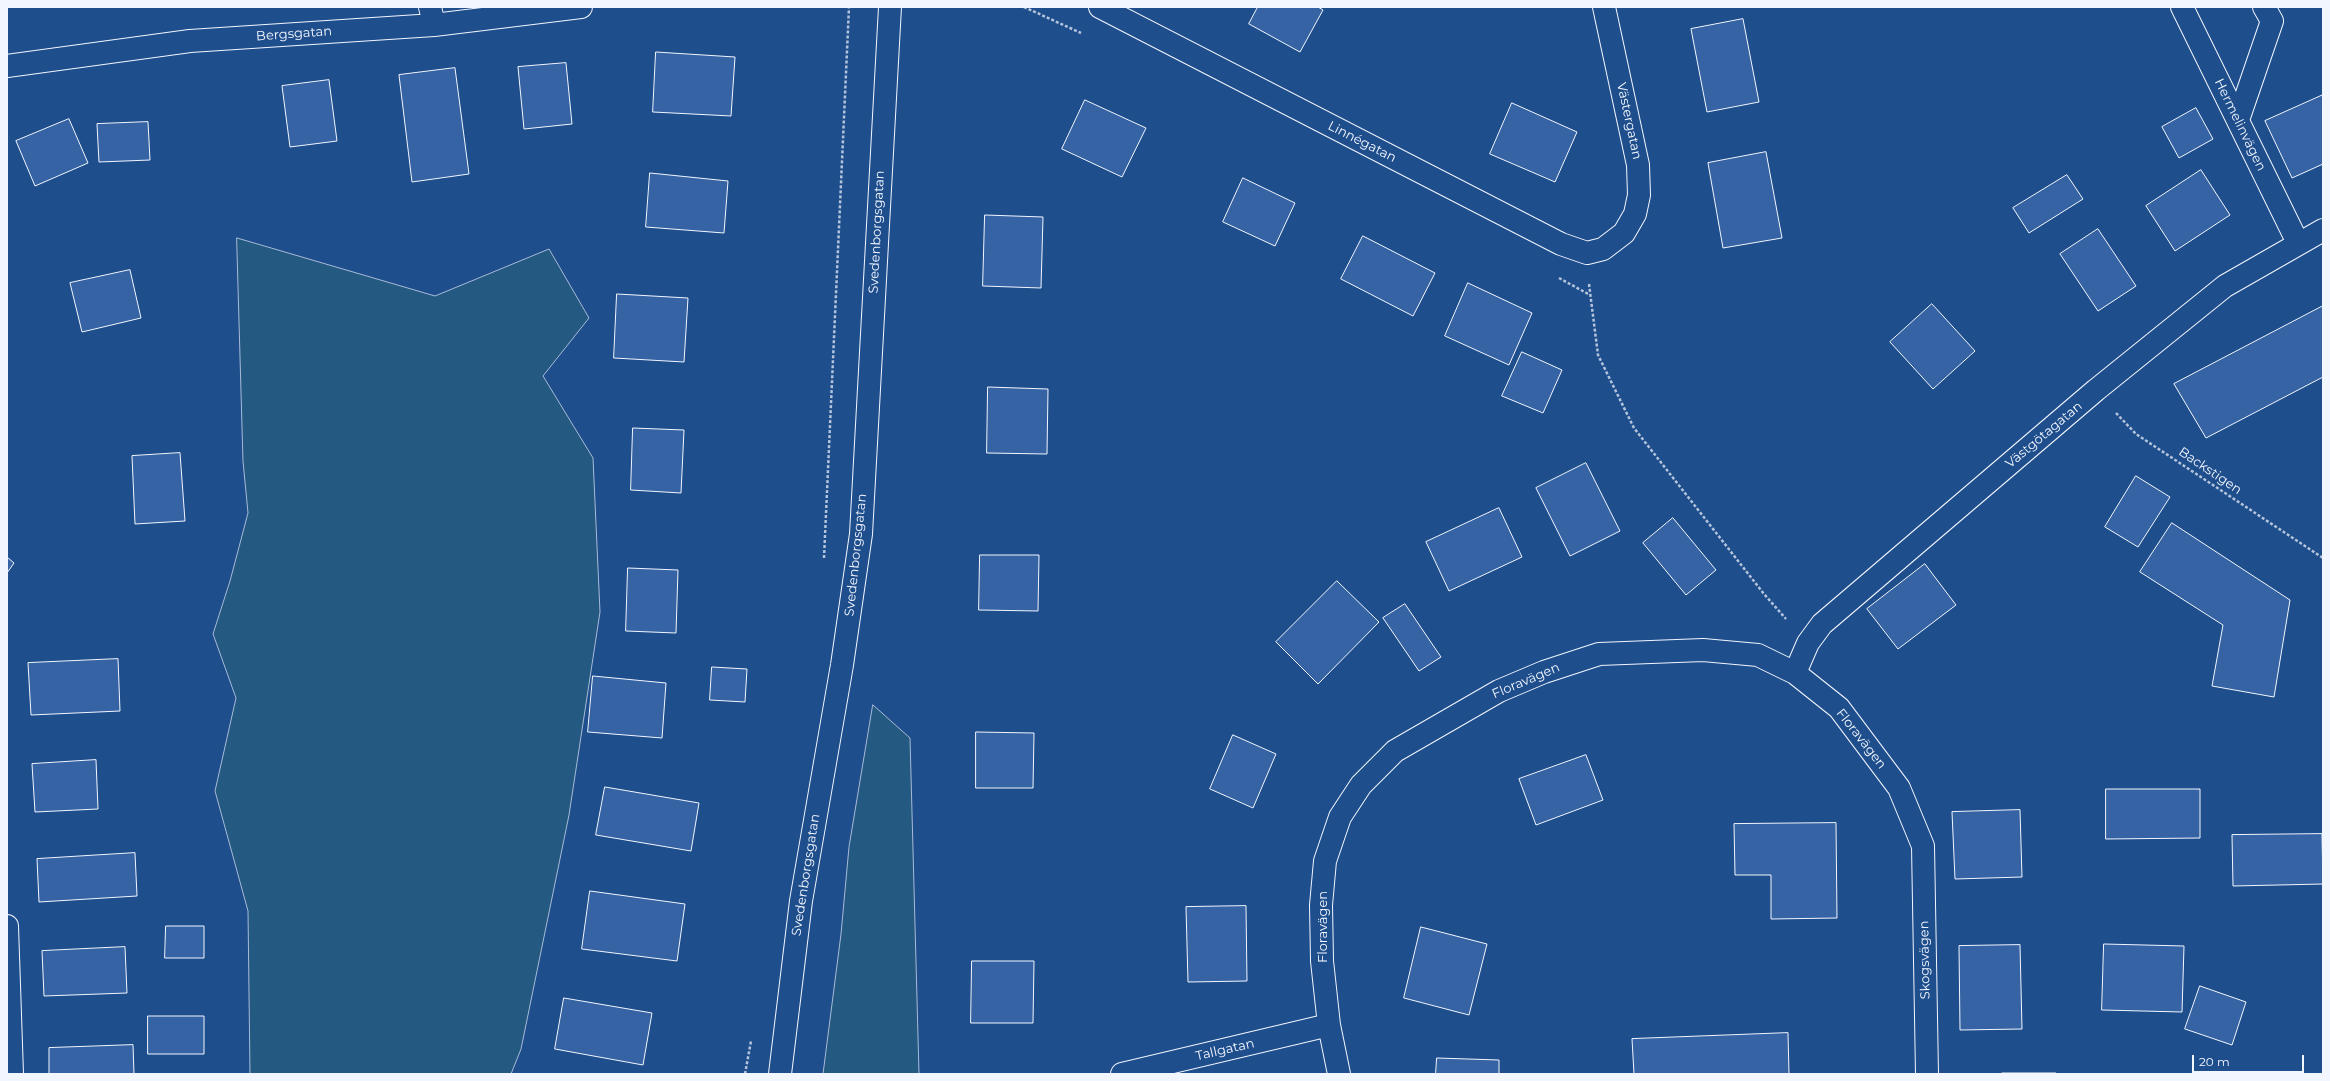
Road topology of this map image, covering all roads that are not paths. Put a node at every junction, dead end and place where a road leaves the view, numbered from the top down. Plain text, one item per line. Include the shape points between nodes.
1 (581, 7) edge
2 (890, 7) edge
3 (1100, 7) edge
4 (1604, 7) edge
5 (2182, 7) edge
6 (2264, 7) edge
7 (432, 16) edge
8 (7, 66) edge
9 (2238, 120) junction
10 (2323, 230) edge
11 (1624, 233) joint
12 (2298, 243) junction
13 (1795, 673) junction
14 (1923, 846) joint
15 (7, 926) edge
16 (1329, 1025) junction
17 (12, 1074) edge
18 (780, 1074) edge
19 (1122, 1074) edge
20 (1339, 1074) edge
21 (1927, 1074) edge

1 - 7 street, Bergsgatan
2 - 18 street, Svedenborgsgatan via 861,534 842,665 801,902
3 - 11 street, Linnégatan via 1561,244 1587,252 1603,248
4 - 11 street, Västergatan via 1638,165 1639,195 1635,214
5 - 9 street, Hermelinvägen
6 - 9 street via 2272,21
7 - 8 street, Bergsgatan via 190,41
9 - 12 street, Hermelinvägen
10 - 12 street, Västgötagatan
12 - 13 street, Västgötagatan via 2225,286 2096,390 1822,624 1808,643
13 - 14 street, Floravägen via 1839,708 1899,788
13 - 16 street, Floravägen via 1758,655 1703,650 1599,654 1544,672 1499,691 1395,751 1361,785 1340,818 1325,861 1320,905 1322,961
14 - 21 street, Skogsvägen
15 - 17 street
16 - 19 street, Tallgatan
16 - 20 street, Floravägen

